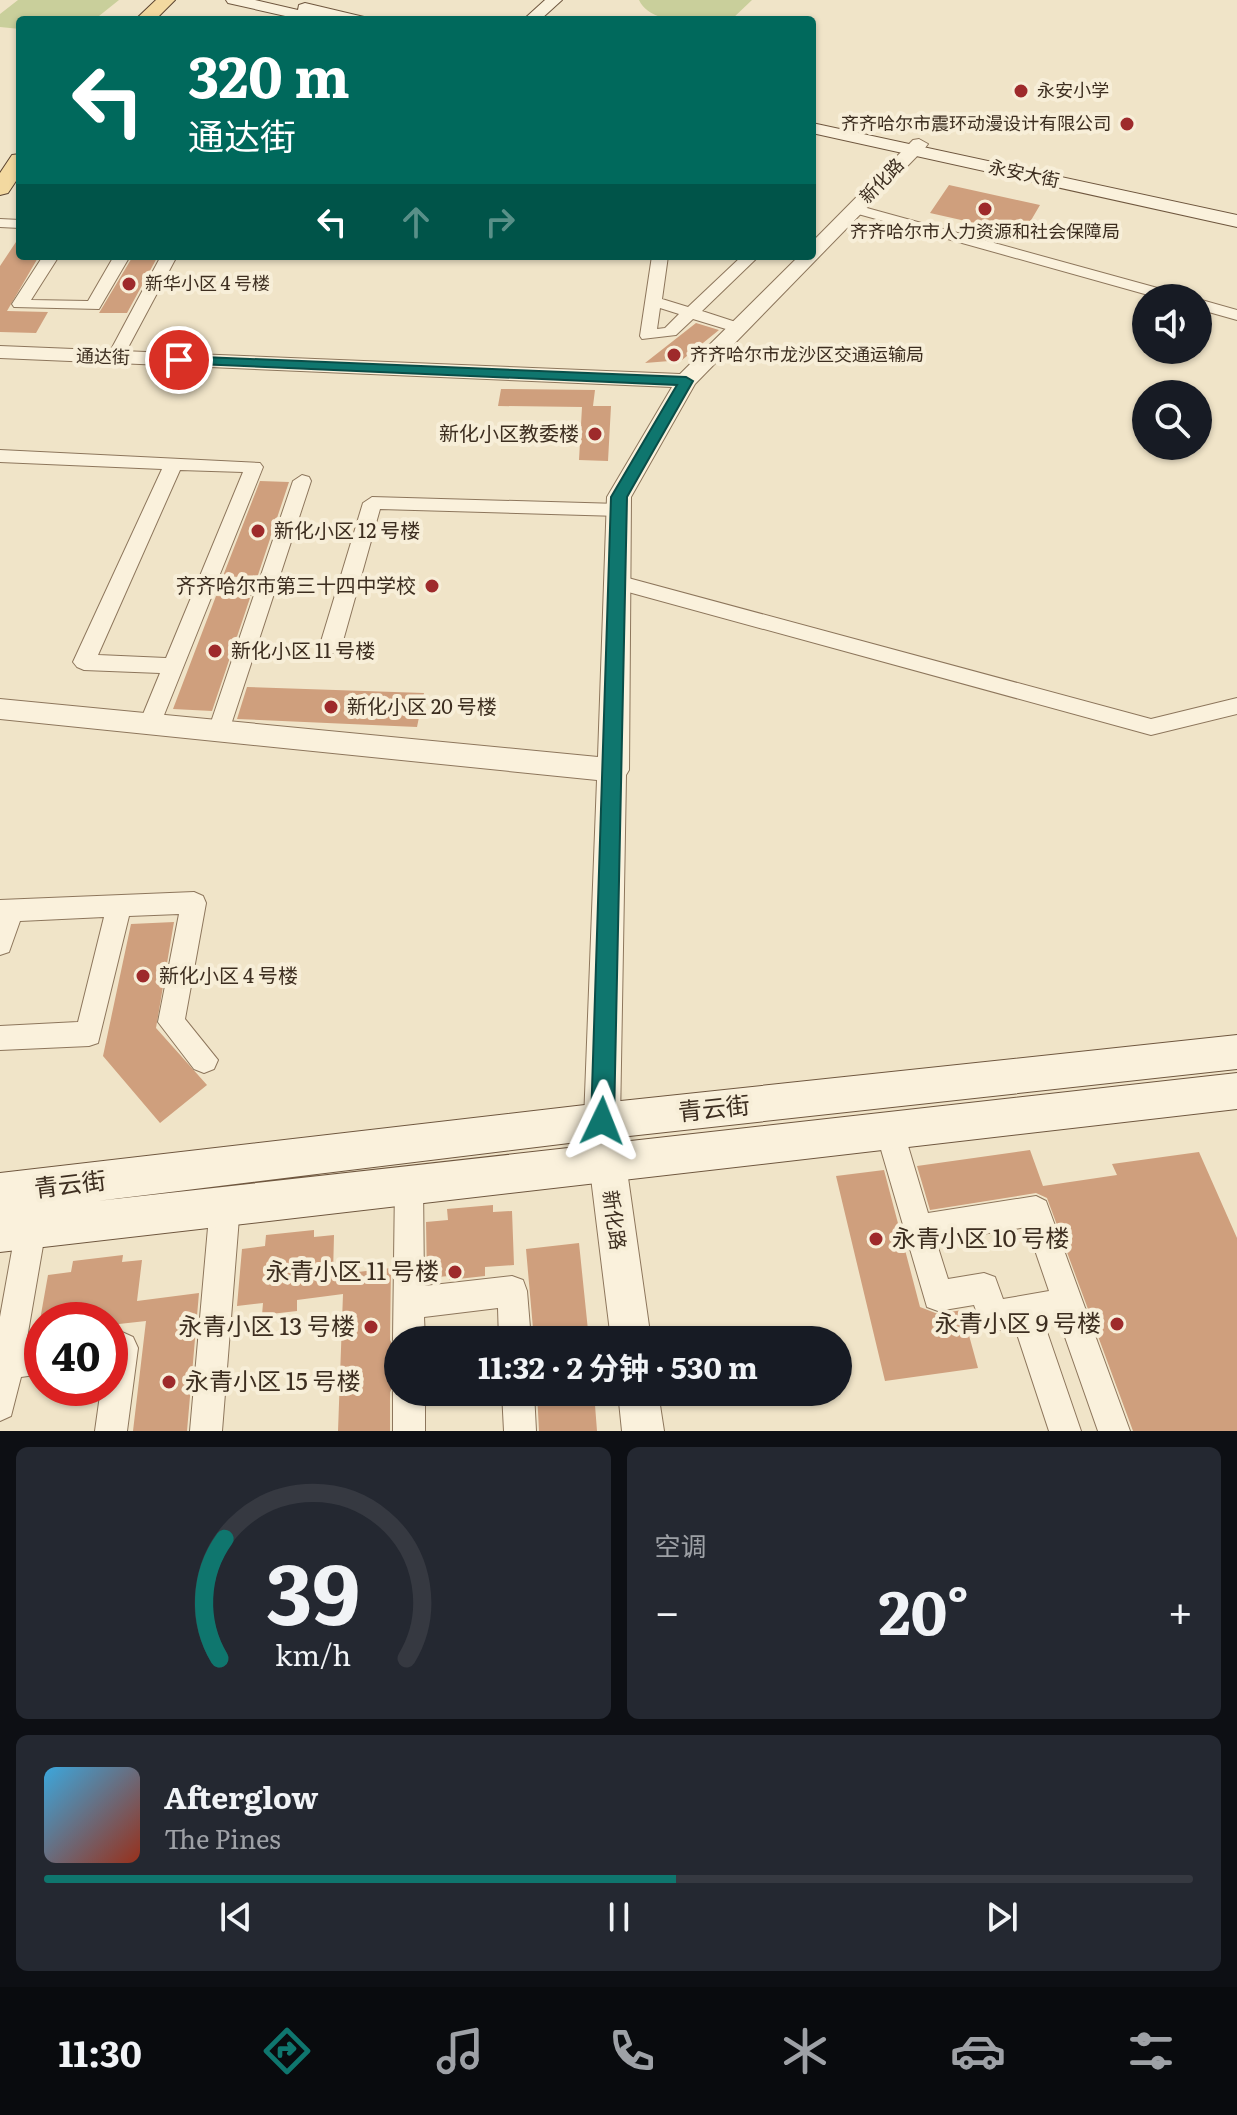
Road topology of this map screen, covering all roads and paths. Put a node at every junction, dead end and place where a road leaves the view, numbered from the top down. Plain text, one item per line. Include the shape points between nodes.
1 (148, 0) edge
2 (166, 0) edge
3 (234, 0) edge
4 (270, 0) edge
5 (554, 0) edge
6 (568, 0) edge
7 (130, 16) edge
8 (148, 16) edge
9 (306, 16) edge
10 (340, 16) edge
11 (536, 16) edge
12 (550, 16) edge
13 (816, 121) edge
14 (816, 129) edge
15 (916, 147) junction
16 (11, 153) edge
17 (0, 188) edge
18 (856, 209) junction
19 (1237, 213) edge
20 (1237, 221) edge
21 (816, 246) edge
22 (48, 260) edge
23 (120, 260) edge
24 (167, 260) edge
25 (659, 260) edge
26 (747, 260) edge
27 (803, 260) edge
28 (1132, 286) edge
29 (653, 301) junction
30 (1212, 308) edge
31 (690, 313) junction
32 (1237, 315) edge
33 (739, 328) junction
34 (0, 352) edge
35 (115, 357) junction
36 (686, 381) junction
37 (0, 456) edge
38 (174, 463) junction
39 (302, 481) dead end
40 (619, 510) junction
41 (617, 582) junction
42 (206, 586) junction
43 (267, 588) junction
44 (330, 648) dead end
45 (174, 666) junction
46 (1237, 706) edge
47 (0, 709) edge
48 (150, 724) junction
49 (219, 731) junction
50 (614, 770) junction
51 (119, 906) junction
52 (5, 911) edge
53 (0, 944) edge
54 (0, 1038) edge
55 (1237, 1052) edge
56 (204, 1060) dead end
57 (1237, 1091) edge
58 (602, 1121) junction
59 (889, 1129) junction
60 (606, 1161) junction
61 (409, 1184) junction
62 (0, 1193) edge
63 (225, 1205) junction
64 (918, 1229) junction
65 (15, 1230) edge
66 (409, 1303) junction
67 (1069, 1303) junction
68 (1025, 1311) junction
69 (409, 1326) edge
70 (514, 1326) edge
71 (629, 1326) edge
72 (24, 1361) edge
73 (7, 1363) junction
74 (0, 1405) edge
75 (114, 1406) edge
76 (409, 1406) edge
77 (519, 1406) edge
78 (640, 1406) edge
79 (111, 1431) edge
80 (206, 1431) edge
81 (409, 1431) edge
82 (520, 1431) edge
83 (643, 1431) edge
84 (1065, 1431) edge
85 (1114, 1431) edge

1 - 7 main road
2 - 8 main road
3 - 9 main road
4 - 10 main road
5 - 11 main road
6 - 12 main road
13 - 15 main road, 永安大街
14 - 15 main road, 永安大街
15 - 18 street, 新化路
15 - 19 main road, 永安大街
15 - 20 main road, 永安大街
16 - 17 main road
18 - 21 street, 新化路
18 - 28 street
22 - 23 street via 20,304 93,306
24 - 35 street
25 - 29 street
26 - 31 street
27 - 33 street, 新化路
29 - 31 street
29 - 31 street via 648,336 670,332
30 - 32 street
31 - 33 street
33 - 36 street, 新化路
34 - 35 street, 通达街
35 - 36 street, 通达街
36 - 40 street, 新化路 via 619,497
37 - 38 street
38 - 42 street via 254,467
38 - 45 street via 84,662
39 - 43 street
40 - 41 street, 新化路
40 - 44 street via 372,503
41 - 46 street via 1151,727
41 - 50 street, 新化路
42 - 43 street
42 - 45 street
43 - 49 street
45 - 48 street
47 - 48 street
48 - 49 street
49 - 50 street
50 - 58 street, 新化路
51 - 52 street
51 - 54 street via 89,1034
51 - 56 street via 194,903 171,1022
52 - 53 street
55 - 58 main road, 青云街
57 - 59 main road, 青云街
58 - 60 street, 新化路
58 - 62 main road, 青云街
59 - 60 main road, 青云街
59 - 64 street
60 - 61 main road, 青云街
60 - 71 street, 新化路
61 - 63 main road, 青云街
61 - 66 street
63 - 65 main road, 青云街
63 - 80 street
64 - 67 street via 1036,1211
64 - 68 street via 938,1296 984,1288 993,1316
65 - 73 street
66 - 69 street
66 - 70 street via 512,1291
67 - 68 street
67 - 85 street
68 - 84 street
72 - 73 street
73 - 74 street
75 - 79 street
76 - 81 street
77 - 82 street
78 - 83 street

